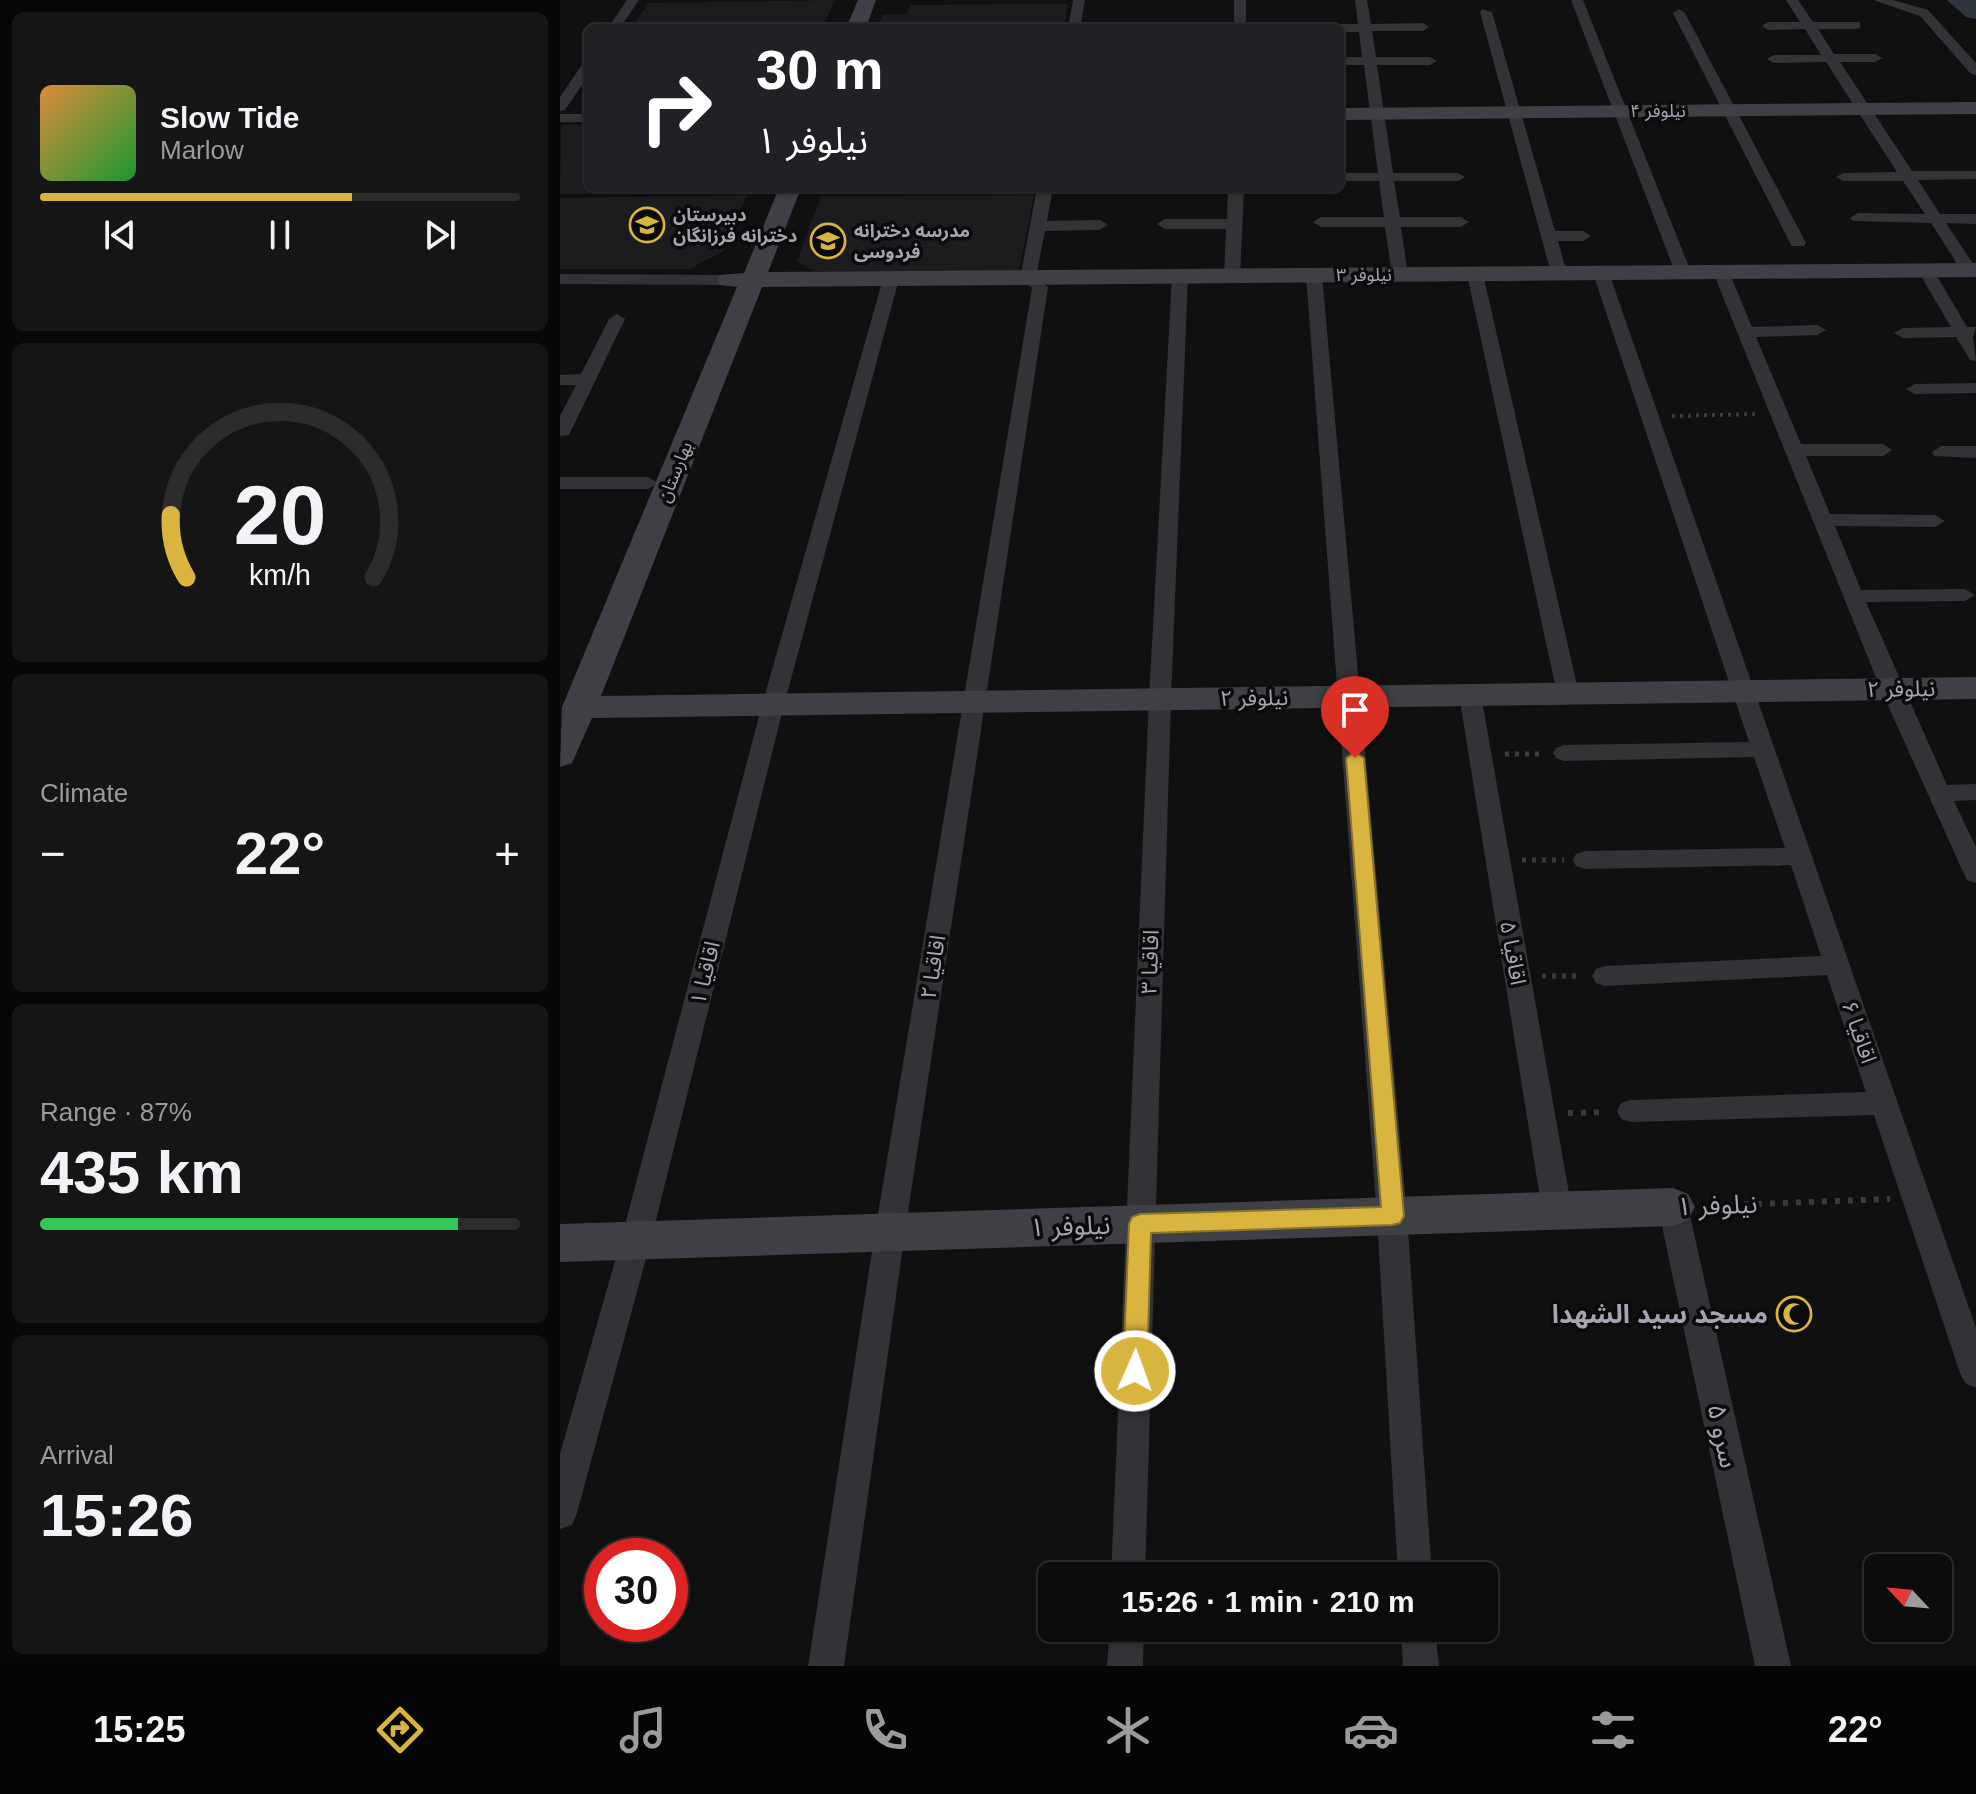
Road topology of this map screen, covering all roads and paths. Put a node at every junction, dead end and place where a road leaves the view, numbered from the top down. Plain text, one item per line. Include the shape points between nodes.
1 (633, 0) edge
2 (847, 0) edge
3 (867, 0) edge
4 (1079, 0) edge
5 (1240, 0) edge
6 (1361, 0) edge
7 (1577, 0) edge
8 (1792, 0) edge
9 (1879, 0) edge
10 (1486, 12) dead end
11 (1924, 13) junction
12 (1678, 18) dead end
13 (617, 24) edge
14 (838, 24) edge
15 (858, 24) edge
16 (1075, 24) edge
17 (1240, 24) edge
18 (1809, 25) junction
19 (1855, 25) dead end
20 (1768, 26) dead end
21 (1423, 27) dead end
22 (1344, 28) edge
23 (1365, 28) junction
24 (1963, 35) dead end
25 (1830, 58) junction
26 (1875, 58) dead end
27 (1774, 59) dead end
28 (1344, 61) edge
29 (1370, 61) junction
30 (1430, 61) dead end
31 (1976, 71) edge
32 (584, 72) edge
33 (560, 107) edge
34 (1976, 108) edge
35 (1864, 110) junction
36 (1730, 111) junction
37 (1623, 112) junction
38 (1513, 113) junction
39 (1344, 114) edge
40 (1378, 114) junction
41 (560, 118) edge
42 (584, 118) edge
43 (1976, 175) edge
44 (1909, 176) junction
45 (1344, 177) edge
46 (1387, 177) junction
47 (1458, 177) dead end
48 (1843, 177) dead end
49 (769, 192) edge
50 (788, 192) edge
51 (1044, 192) edge
52 (1236, 192) edge
53 (1858, 218) dead end
54 (1938, 219) junction
55 (1976, 219) edge
56 (1321, 222) dead end
57 (1461, 222) dead end
58 (1393, 223) junction
59 (1165, 224) dead end
60 (1235, 224) junction
61 (1100, 225) dead end
62 (1038, 226) junction
63 (1551, 236) junction
64 (1583, 236) dead end
65 (1798, 243) dead end
66 (1972, 270) edge
67 (1926, 271) junction
68 (1683, 272) junction
69 (1721, 272) junction
70 (1559, 273) junction
71 (1601, 273) junction
72 (1475, 274) junction
73 (1314, 275) junction
74 (1400, 275) junction
75 (1180, 276) junction
76 (1232, 276) junction
77 (1028, 278) junction
78 (560, 279) edge
79 (891, 279) junction
80 (741, 280) junction
81 (617, 319) dead end
82 (1817, 330) dead end
83 (1745, 332) junction
84 (1969, 332) edge
85 (1903, 333) dead end
86 (1976, 356) edge
87 (587, 379) junction
88 (560, 380) edge
89 (1976, 388) edge
90 (1915, 389) dead end
91 (1779, 414) junction
92 (1650, 417) junction
93 (562, 431) edge
94 (1794, 450) junction
95 (1883, 450) dead end
96 (1941, 452) dead end
97 (1976, 452) edge
98 (560, 483) edge
99 (648, 483) junction
100 (1822, 520) junction
101 (1935, 521) dead end
102 (1965, 595) dead end
103 (1854, 596) junction
104 (1976, 688) edge
105 (1892, 690) junction
106 (1742, 692) junction
107 (1568, 694) junction
108 (1470, 695) junction
109 (1350, 697) junction
110 (1160, 699) junction
111 (976, 702) junction
112 (570, 704) edge
113 (773, 705) junction
114 (1762, 749) junction
115 (1564, 753) joint
116 (1480, 754) junction
117 (560, 755) edge
118 (1976, 792) edge
119 (1939, 793) junction
120 (1799, 856) junction
121 (1497, 860) junction
122 (1585, 860) joint
123 (1976, 874) edge
124 (1836, 965) junction
125 (1605, 976) joint
126 (1517, 977) junction
127 (1883, 1103) junction
128 (1631, 1111) joint
129 (1540, 1114) junction
130 (1915, 1198) junction
131 (1673, 1207) junction
132 (1557, 1210) junction
133 (1392, 1216) junction
134 (1140, 1224) junction
135 (890, 1232) junction
136 (636, 1240) junction
137 (560, 1243) edge
138 (1976, 1373) edge
139 (560, 1513) edge
140 (1128, 1562) edge
141 (1414, 1562) edge
142 (1126, 1642) edge
143 (1419, 1642) edge
144 (826, 1666) edge
145 (1125, 1666) edge
146 (1421, 1666) edge
147 (1773, 1666) edge

1 - 13 street
2 - 14 street
3 - 15 street
4 - 16 street
5 - 17 street
6 - 23 street
7 - 37 street
8 - 18 street
9 - 11 street
10 - 38 street
11 - 24 street
11 - 31 street
12 - 36 street
18 - 19 street
18 - 20 street
18 - 25 street
21 - 23 street
22 - 23 street
23 - 29 street
25 - 26 street
25 - 27 street
25 - 35 street
28 - 29 street
29 - 30 street
29 - 40 street
32 - 33 street
34 - 35 street, نیلوفر ۴
35 - 36 street, نیلوفر ۴
35 - 44 street
36 - 37 street, نیلوفر ۴
36 - 65 street
37 - 38 street, نیلوفر ۴
37 - 68 street
38 - 40 street, نیلوفر ۴
38 - 63 street
39 - 40 street, نیلوفر ۴
40 - 46 street
41 - 42 street
43 - 44 street
44 - 48 street
44 - 54 street
45 - 46 street
46 - 47 street
46 - 58 street
49 - 80 street, بهارستان
50 - 80 street, بهارستان
51 - 62 street
52 - 60 street
53 - 54 street
54 - 55 street
54 - 66 street
56 - 58 street
57 - 58 street
58 - 74 street
59 - 60 street
60 - 76 street
61 - 62 street
62 - 77 street
63 - 64 street
63 - 70 street
66 - 67 street, نیلوفر ۳
67 - 69 street, نیلوفر ۳
67 - 84 street
68 - 69 street, نیلوفر ۳
68 - 71 street, نیلوفر ۳
69 - 83 street
70 - 71 street, نیلوفر ۳
70 - 72 street, نیلوفر ۳
71 - 92 street, اقاقیا ۶
72 - 74 street, نیلوفر ۳
72 - 107 street
73 - 74 street, نیلوفر ۳
73 - 76 street, نیلوفر ۳
73 - 109 street
75 - 76 street, نیلوفر ۳
75 - 77 street, نیلوفر ۳
75 - 110 street, اقاقیا ۳
77 - 79 street, نیلوفر ۳
77 - 111 street, اقاقیا ۲ via 1040,287
78 - 80 street
79 - 80 street, نیلوفر ۳
79 - 113 street, اقاقیا ۱
80 - 99 street, بهارستان
80 - 112 street, بهارستان
81 - 87 street
82 - 83 street
83 - 91 street
84 - 85 street
84 - 86 street
87 - 88 street
87 - 93 street
89 - 90 street
91 - 92 path
91 - 94 street
92 - 106 street, اقاقیا ۶
94 - 95 street
94 - 100 street
96 - 97 street
98 - 99 street
99 - 112 street, بهارستان
100 - 101 street
100 - 103 street
102 - 103 street
103 - 105 street
104 - 105 street, نیلوفر ۲
105 - 106 street, نیلوفر ۲
105 - 119 street
106 - 107 street, نیلوفر ۲
106 - 114 street, اقاقیا ۶
107 - 108 street, نیلوفر ۲
108 - 109 street, نیلوفر ۲
108 - 116 street, اقاقیا ۵
109 - 110 street, نیلوفر ۲
109 - 133 street
110 - 111 street, نیلوفر ۲
110 - 134 street, اقاقیا ۳
111 - 113 street, نیلوفر ۲
111 - 135 street, اقاقیا ۲
112 - 113 street, نیلوفر ۲
112 - 117 street, بهارستان
113 - 136 street, اقاقیا ۱
114 - 115 street
114 - 120 street, اقاقیا ۶
115 - 116 path
116 - 121 street, اقاقیا ۵
118 - 119 street
119 - 123 street
120 - 122 street
120 - 124 street, اقاقیا ۶
121 - 122 path
121 - 126 street, اقاقیا ۵
124 - 125 street
124 - 127 street, اقاقیا ۶
125 - 126 path
126 - 129 street, اقاقیا ۵
127 - 128 street
127 - 130 street, اقاقیا ۶
128 - 129 path
129 - 132 street, اقاقیا ۵
130 - 131 path, نیلوفر ۱
130 - 138 street, اقاقیا ۶
131 - 132 street, نیلوفر ۱
131 - 147 street, سرو ۵
132 - 133 street, نیلوفر ۱
133 - 134 street, نیلوفر ۱
133 - 141 street
134 - 135 street, نیلوفر ۱
134 - 140 street, اقاقیا ۳
135 - 136 street, نیلوفر ۱
135 - 144 street, اقاقیا ۲
136 - 137 street, نیلوفر ۱
136 - 139 street, اقاقیا ۱
142 - 145 street
143 - 146 street

